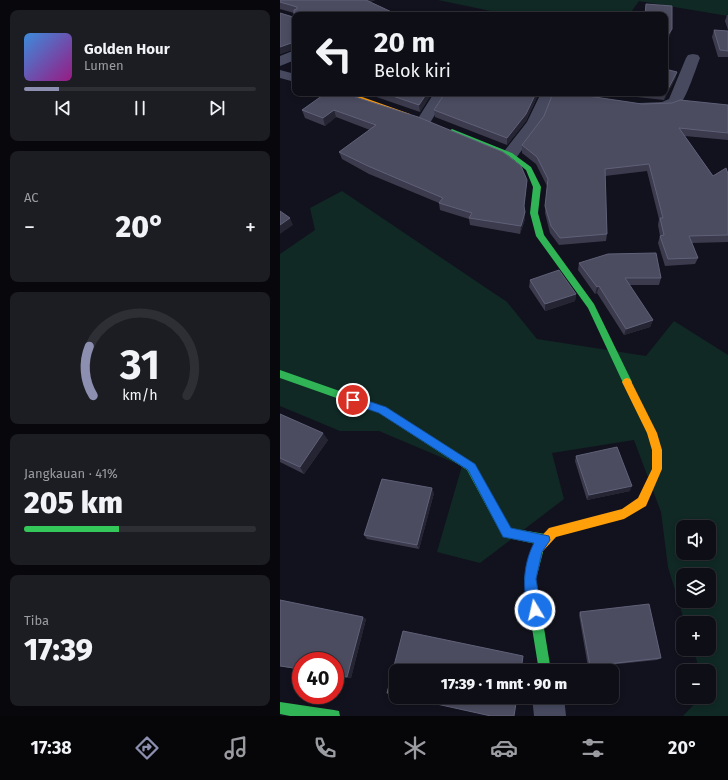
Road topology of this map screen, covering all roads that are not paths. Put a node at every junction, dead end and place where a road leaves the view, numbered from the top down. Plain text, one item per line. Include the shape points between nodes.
1 (292, 56) edge
2 (693, 58) dead end
3 (280, 62) edge
4 (280, 74) edge
5 (292, 77) edge
6 (354, 96) edge
7 (440, 96) edge
8 (547, 96) edge
9 (631, 104) edge
10 (428, 121) joint
11 (444, 128) edge
12 (510, 154) junction
13 (280, 374) edge
14 (545, 540) junction
15 (544, 664) edge
16 (549, 704) edge
17 (280, 708) edge
18 (334, 716) edge
19 (550, 716) edge

1 - 3 street
2 - 9 street via 675,101 670,105 663,107
4 - 5 street
6 - 10 street
7 - 10 street
8 - 12 street via 534,123
11 - 12 street
12 - 14 street via 529,169 532,175 537,187 534,213 540,236 591,306 652,433 657,450 657,469 642,502 624,514 553,532
13 - 14 street via 382,410 471,467 507,533
14 - 15 street via 538,548 530,579
16 - 19 street
17 - 18 street

